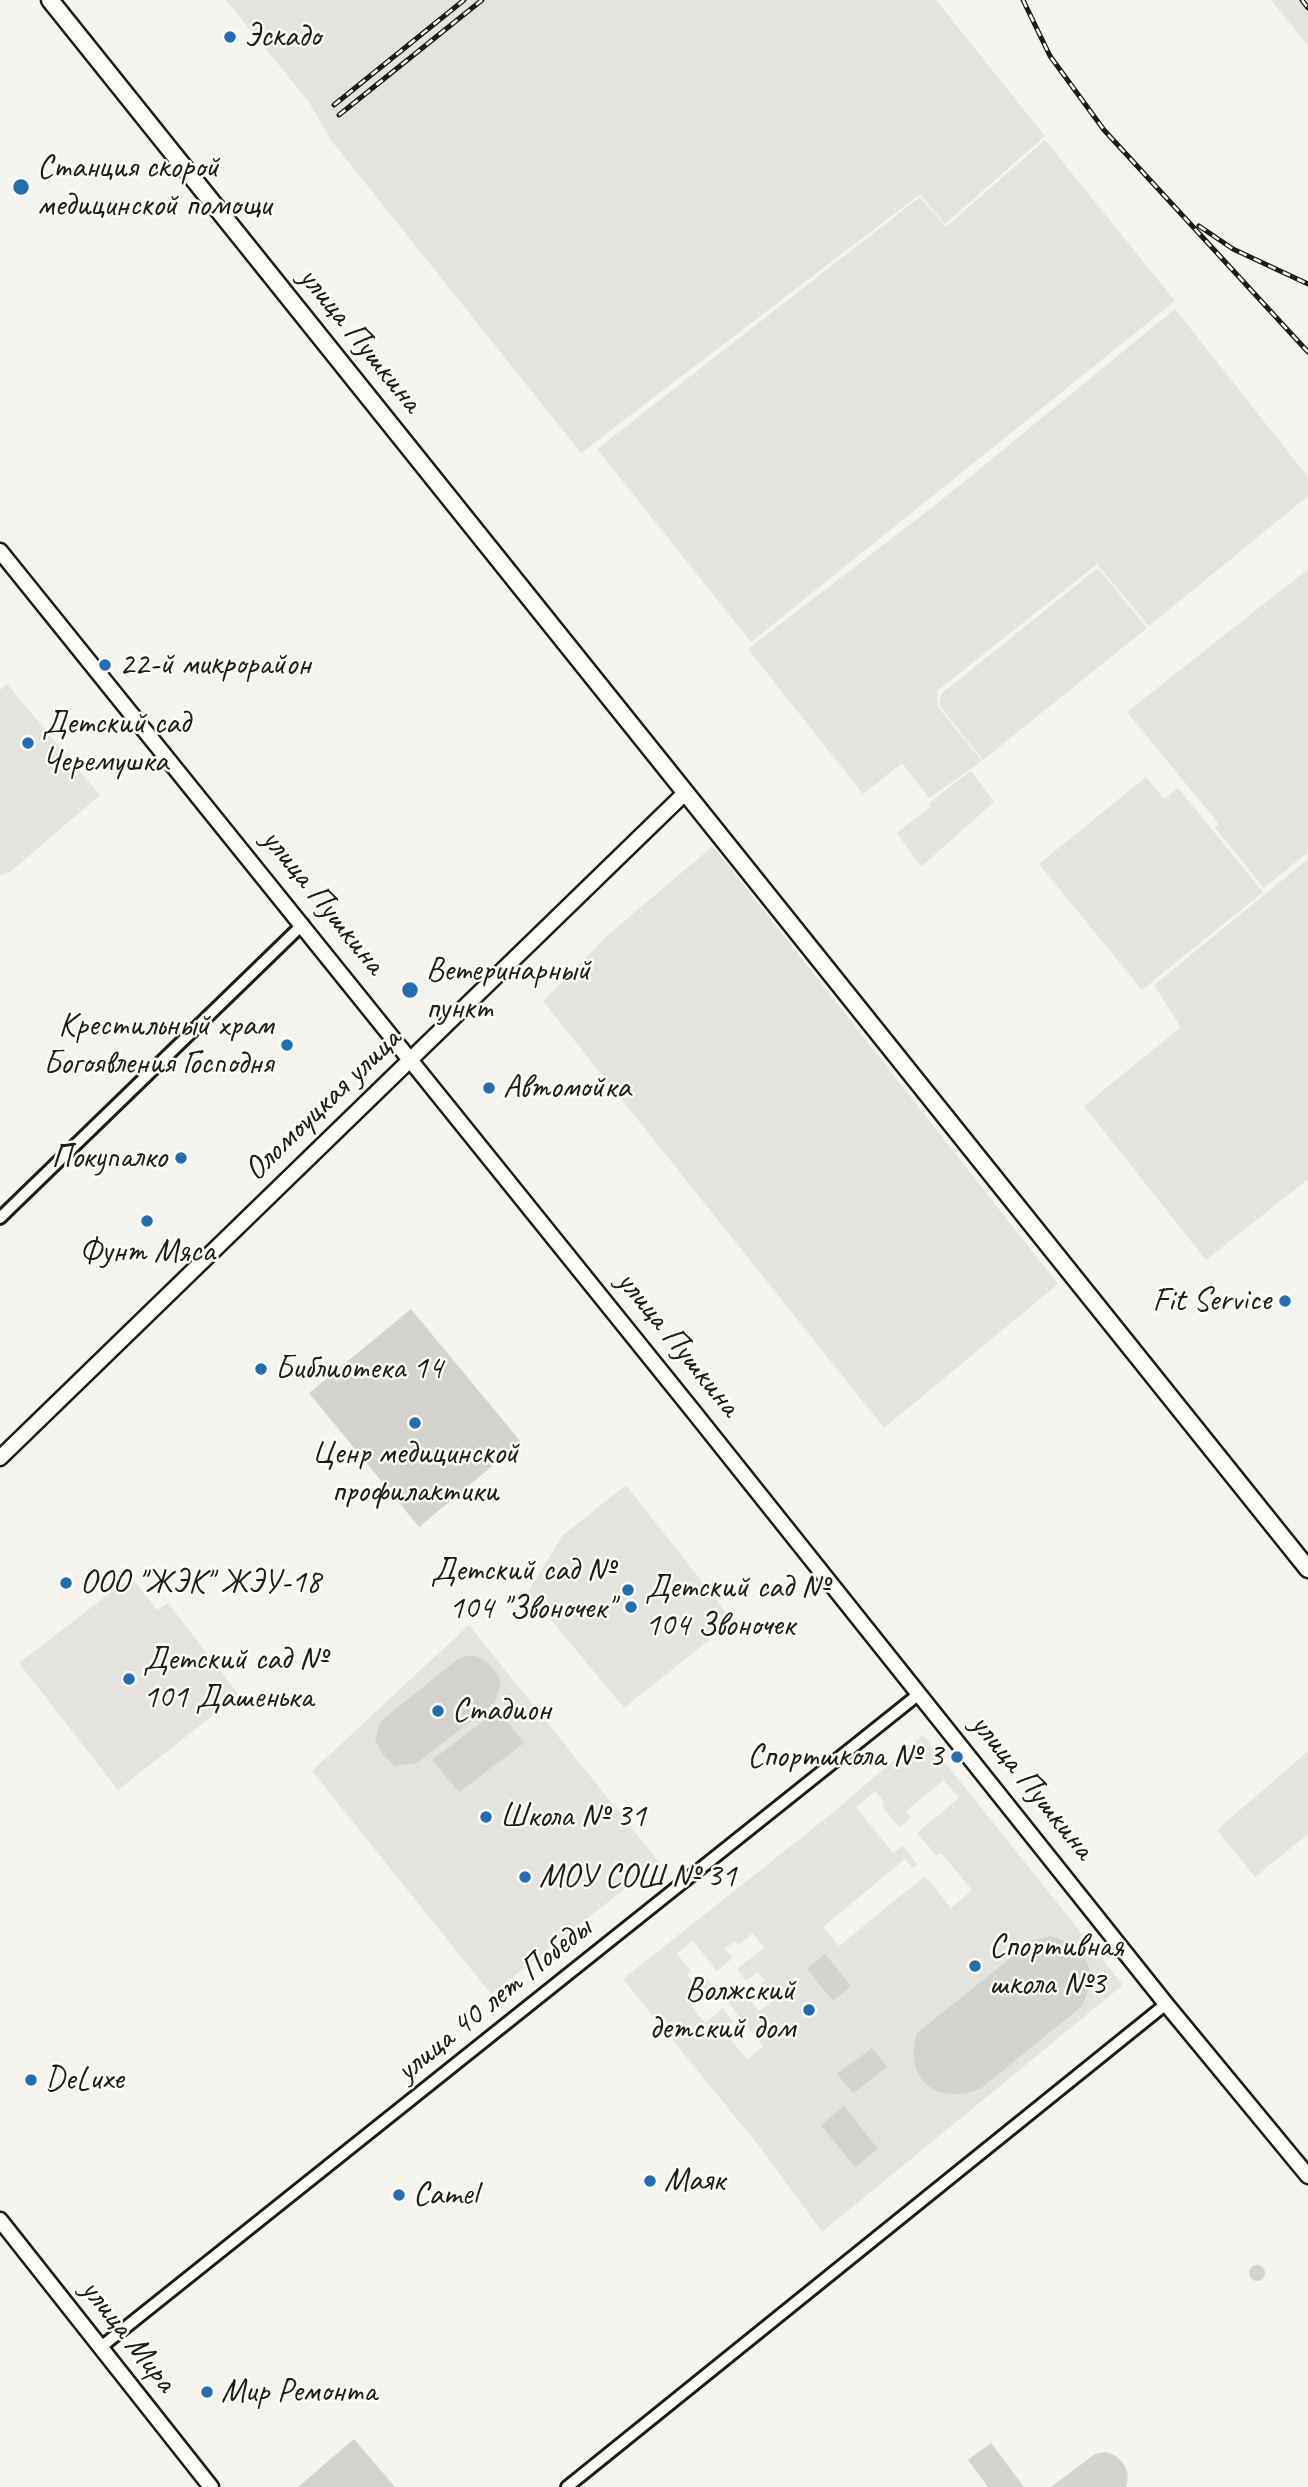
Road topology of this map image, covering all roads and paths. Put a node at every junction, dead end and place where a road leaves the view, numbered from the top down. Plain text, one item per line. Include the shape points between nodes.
1 (50, 0) edge
2 (0, 551) edge
3 (685, 793) junction
4 (303, 925) junction
5 (410, 1059) junction
6 (0, 1218) edge
7 (0, 1458) edge
8 (1308, 1569) edge
9 (919, 1694) junction
10 (1166, 2004) junction
11 (1308, 2176) edge
12 (0, 2220) edge
13 (102, 2347) junction
14 (212, 2487) edge
15 (567, 2487) edge

1 - 3 main road, улица Пушкина
2 - 4 street, улица Пушкина
3 - 5 street, Оломоуцкая улица
3 - 8 main road, улица Пушкина
4 - 5 street, улица Пушкина
4 - 6 street
5 - 7 street, Оломоуцкая улица
5 - 9 street, улица Пушкина
9 - 10 street, улица Пушкина
9 - 13 street, улица 40 лет Победы
10 - 11 street, улица Пушкина
10 - 15 street
12 - 13 street, улица Мира
13 - 14 street, улица Мира

